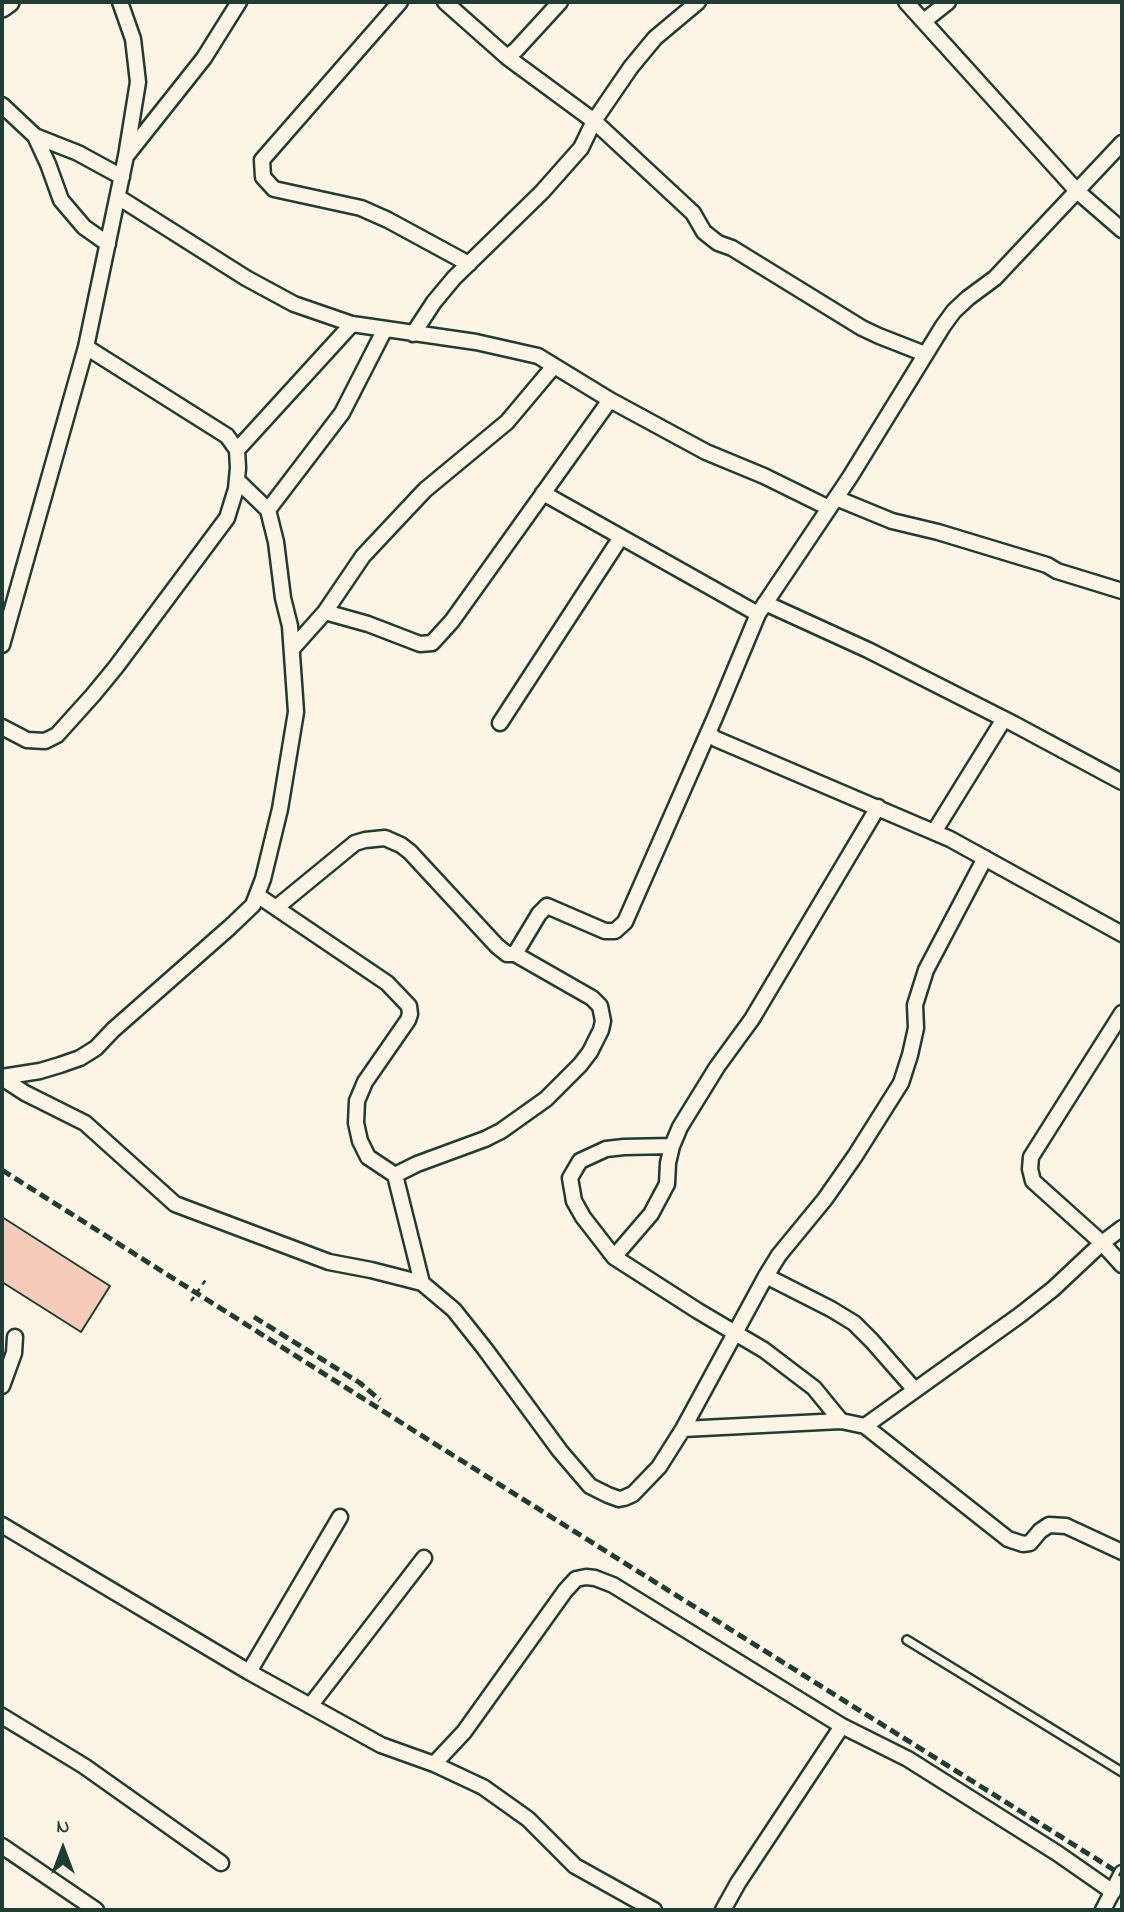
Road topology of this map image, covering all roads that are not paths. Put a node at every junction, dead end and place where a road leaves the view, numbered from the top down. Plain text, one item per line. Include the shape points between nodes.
1 (9, 2) edge
2 (120, 2) edge
3 (239, 2) edge
4 (400, 2) edge
5 (445, 2) edge
6 (560, 2) edge
7 (698, 2) edge
8 (906, 2) edge
9 (947, 2) edge
10 (2, 7) edge
11 (923, 21) junction
12 (507, 57) junction
13 (2, 105) edge
14 (594, 121) junction
15 (35, 136) junction
16 (1122, 143) edge
17 (126, 156) junction
18 (122, 177) junction
19 (1077, 191) junction
20 (118, 197) junction
21 (1122, 230) edge
22 (108, 244) junction
23 (469, 264) junction
24 (352, 324) junction
25 (385, 329) junction
26 (414, 334) junction
27 (86, 347) junction
28 (925, 354) junction
29 (554, 366) junction
30 (610, 400) junction
31 (237, 450) junction
32 (237, 480) junction
33 (543, 493) junction
34 (833, 503) junction
35 (268, 510) junction
36 (621, 537) junction
37 (1122, 591) edge
38 (761, 608) junction
39 (325, 612) junction
40 (2, 646) edge
41 (292, 649) junction
42 (1004, 719) junction
43 (500, 723) dead end
44 (2, 727) edge
45 (708, 733) junction
46 (1122, 782) edge
47 (878, 807) junction
48 (934, 832) junction
49 (985, 858) junction
50 (257, 895) junction
51 (277, 907) junction
52 (1122, 934) edge
53 (515, 954) junction
54 (1122, 1013) edge
55 (2, 1077) edge
56 (672, 1146) junction
57 (395, 1175) junction
58 (1122, 1228) edge
59 (1102, 1243) junction
60 (614, 1256) junction
61 (1122, 1265) edge
62 (766, 1276) junction
63 (422, 1283) junction
64 (734, 1332) junction
65 (15, 1336) dead end
66 (2, 1386) edge
67 (915, 1390) junction
68 (841, 1421) junction
69 (865, 1426) junction
70 (682, 1429) junction
71 (340, 1517) dead end
72 (2, 1525) edge
73 (1122, 1552) edge
74 (424, 1558) dead end
75 (907, 1640) dead end
76 (249, 1672) junction
77 (310, 1706) junction
78 (2, 1716) edge
79 (842, 1726) junction
80 (434, 1764) junction
81 (1122, 1772) edge
82 (2, 1846) edge
83 (221, 1863) dead end
84 (1122, 1873) edge
85 (1113, 1892) junction
86 (96, 1910) edge
87 (654, 1910) edge
88 (723, 1910) edge
89 (1103, 1910) edge

1 - 10 street
2 - 17 street via 133,39 138,82
3 - 17 street via 204,58
4 - 23 street via 262,160 263,177 274,189 361,208
5 - 12 street
6 - 12 street
7 - 14 street via 655,38
8 - 11 street
9 - 11 street
11 - 19 street
12 - 14 street
13 - 15 street
14 - 23 street via 581,148
14 - 28 street via 685,205 718,243 862,328
15 - 18 street
15 - 22 street via 61,200 84,227
16 - 19 street
17 - 18 street
18 - 20 street
19 - 21 street
19 - 28 street via 995,278 954,311
20 - 22 street
20 - 24 street via 294,304
22 - 27 street
23 - 26 street
24 - 25 street
24 - 31 street
25 - 26 street
25 - 35 street via 342,413
26 - 29 street via 538,356
27 - 31 street via 227,436
27 - 40 street
28 - 34 street
29 - 30 street
29 - 39 street via 507,422 425,490 363,556
30 - 33 street
30 - 34 street via 706,452
31 - 32 street
32 - 35 street
32 - 44 street via 227,518 116,667 63,729 45,741 27,740
33 - 36 street
33 - 39 street via 432,643 420,644
34 - 37 street
34 - 38 street
35 - 41 street
36 - 38 street
36 - 43 street
38 - 42 street via 868,650
38 - 45 street
39 - 41 street
41 - 50 street via 296,712 280,809
42 - 46 street
42 - 48 street
45 - 47 street
45 - 53 street via 625,922 615,931 605,931 547,906
47 - 48 street
47 - 56 street
48 - 49 street
49 - 52 street
49 - 62 street via 926,970 901,1083 825,1199
50 - 51 street
50 - 55 street via 230,927 96,1048 60,1065
51 - 53 street via 355,843 385,838 410,852 497,946
51 - 57 street via 387,983 409,1006 408,1020 357,1101 356,1123 368,1157
53 - 57 street via 600,1006 603,1021 590,1052 546,1100 501,1131
54 - 59 street via 1031,1157 1030,1168 1032,1181
55 - 63 street via 85,1123 175,1204 329,1262
56 - 60 street via 667,1184 651,1214
56 - 60 street via 606,1149 580,1161 570,1178 583,1217
57 - 63 street
58 - 59 street
59 - 61 street
59 - 67 street via 1053,1289
60 - 64 street
62 - 64 street
62 - 67 street via 854,1324
63 - 70 street via 453,1310 590,1486 619,1499 633,1494 659,1467
64 - 68 street via 814,1388
64 - 70 street
65 - 66 street
67 - 69 street
68 - 69 street
68 - 70 street
69 - 73 street via 1008,1539 1030,1543 1049,1525 1066,1526
71 - 76 street
72 - 76 street
74 - 77 street
75 - 81 lane
76 - 77 street
77 - 80 street via 381,1745
78 - 83 street via 84,1766
79 - 80 street via 613,1585 586,1577 576,1579 565,1591 464,1732
79 - 85 street via 908,1759
79 - 88 street
80 - 87 street via 483,1787 528,1819 575,1866
82 - 86 street
84 - 85 street
85 - 89 street

